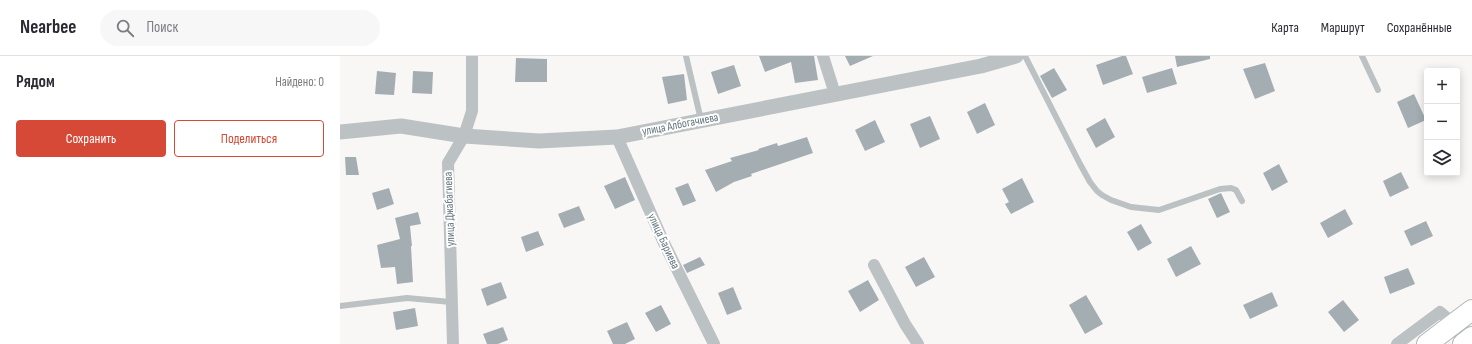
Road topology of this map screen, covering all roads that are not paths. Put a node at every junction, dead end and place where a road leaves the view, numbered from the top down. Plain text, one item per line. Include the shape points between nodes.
1 (472, 56) edge
2 (686, 56) edge
3 (823, 56) edge
4 (1016, 56) edge
5 (1025, 56) edge
6 (1362, 56) edge
7 (1378, 90) dead end
8 (835, 94) junction
9 (701, 120) junction
10 (340, 132) edge
11 (464, 136) junction
12 (617, 137) junction
13 (1242, 201) dead end
14 (874, 266) dead end
15 (451, 302) junction
16 (340, 306) edge
17 (1472, 310) edge
18 (1454, 324) junction
19 (1472, 337) edge
20 (453, 344) edge
21 (714, 344) edge
22 (918, 344) edge
23 (1397, 344) edge
24 (1428, 344) edge
25 (1463, 344) edge

1 - 11 street, улица Джабагиева via 472,111
2 - 9 lane
3 - 8 street
4 - 8 street, улица Албогачиева via 981,66
5 - 13 lane via 1096,191 1131,207 1159,210 1220,189 1236,189
6 - 7 lane
8 - 9 street, улица Албогачиева
9 - 12 street, улица Албогачиева
10 - 11 street, улица Албогачиева via 401,126
11 - 12 street, улица Албогачиева via 539,141
11 - 15 street, улица Джабагиева via 448,163
12 - 21 street, улица Бариева via 664,243
14 - 22 street
15 - 16 lane via 407,298
15 - 20 street, улица Джабагиева
17 - 18 highway
18 - 23 street via 1440,312
18 - 24 highway
19 - 25 highway

